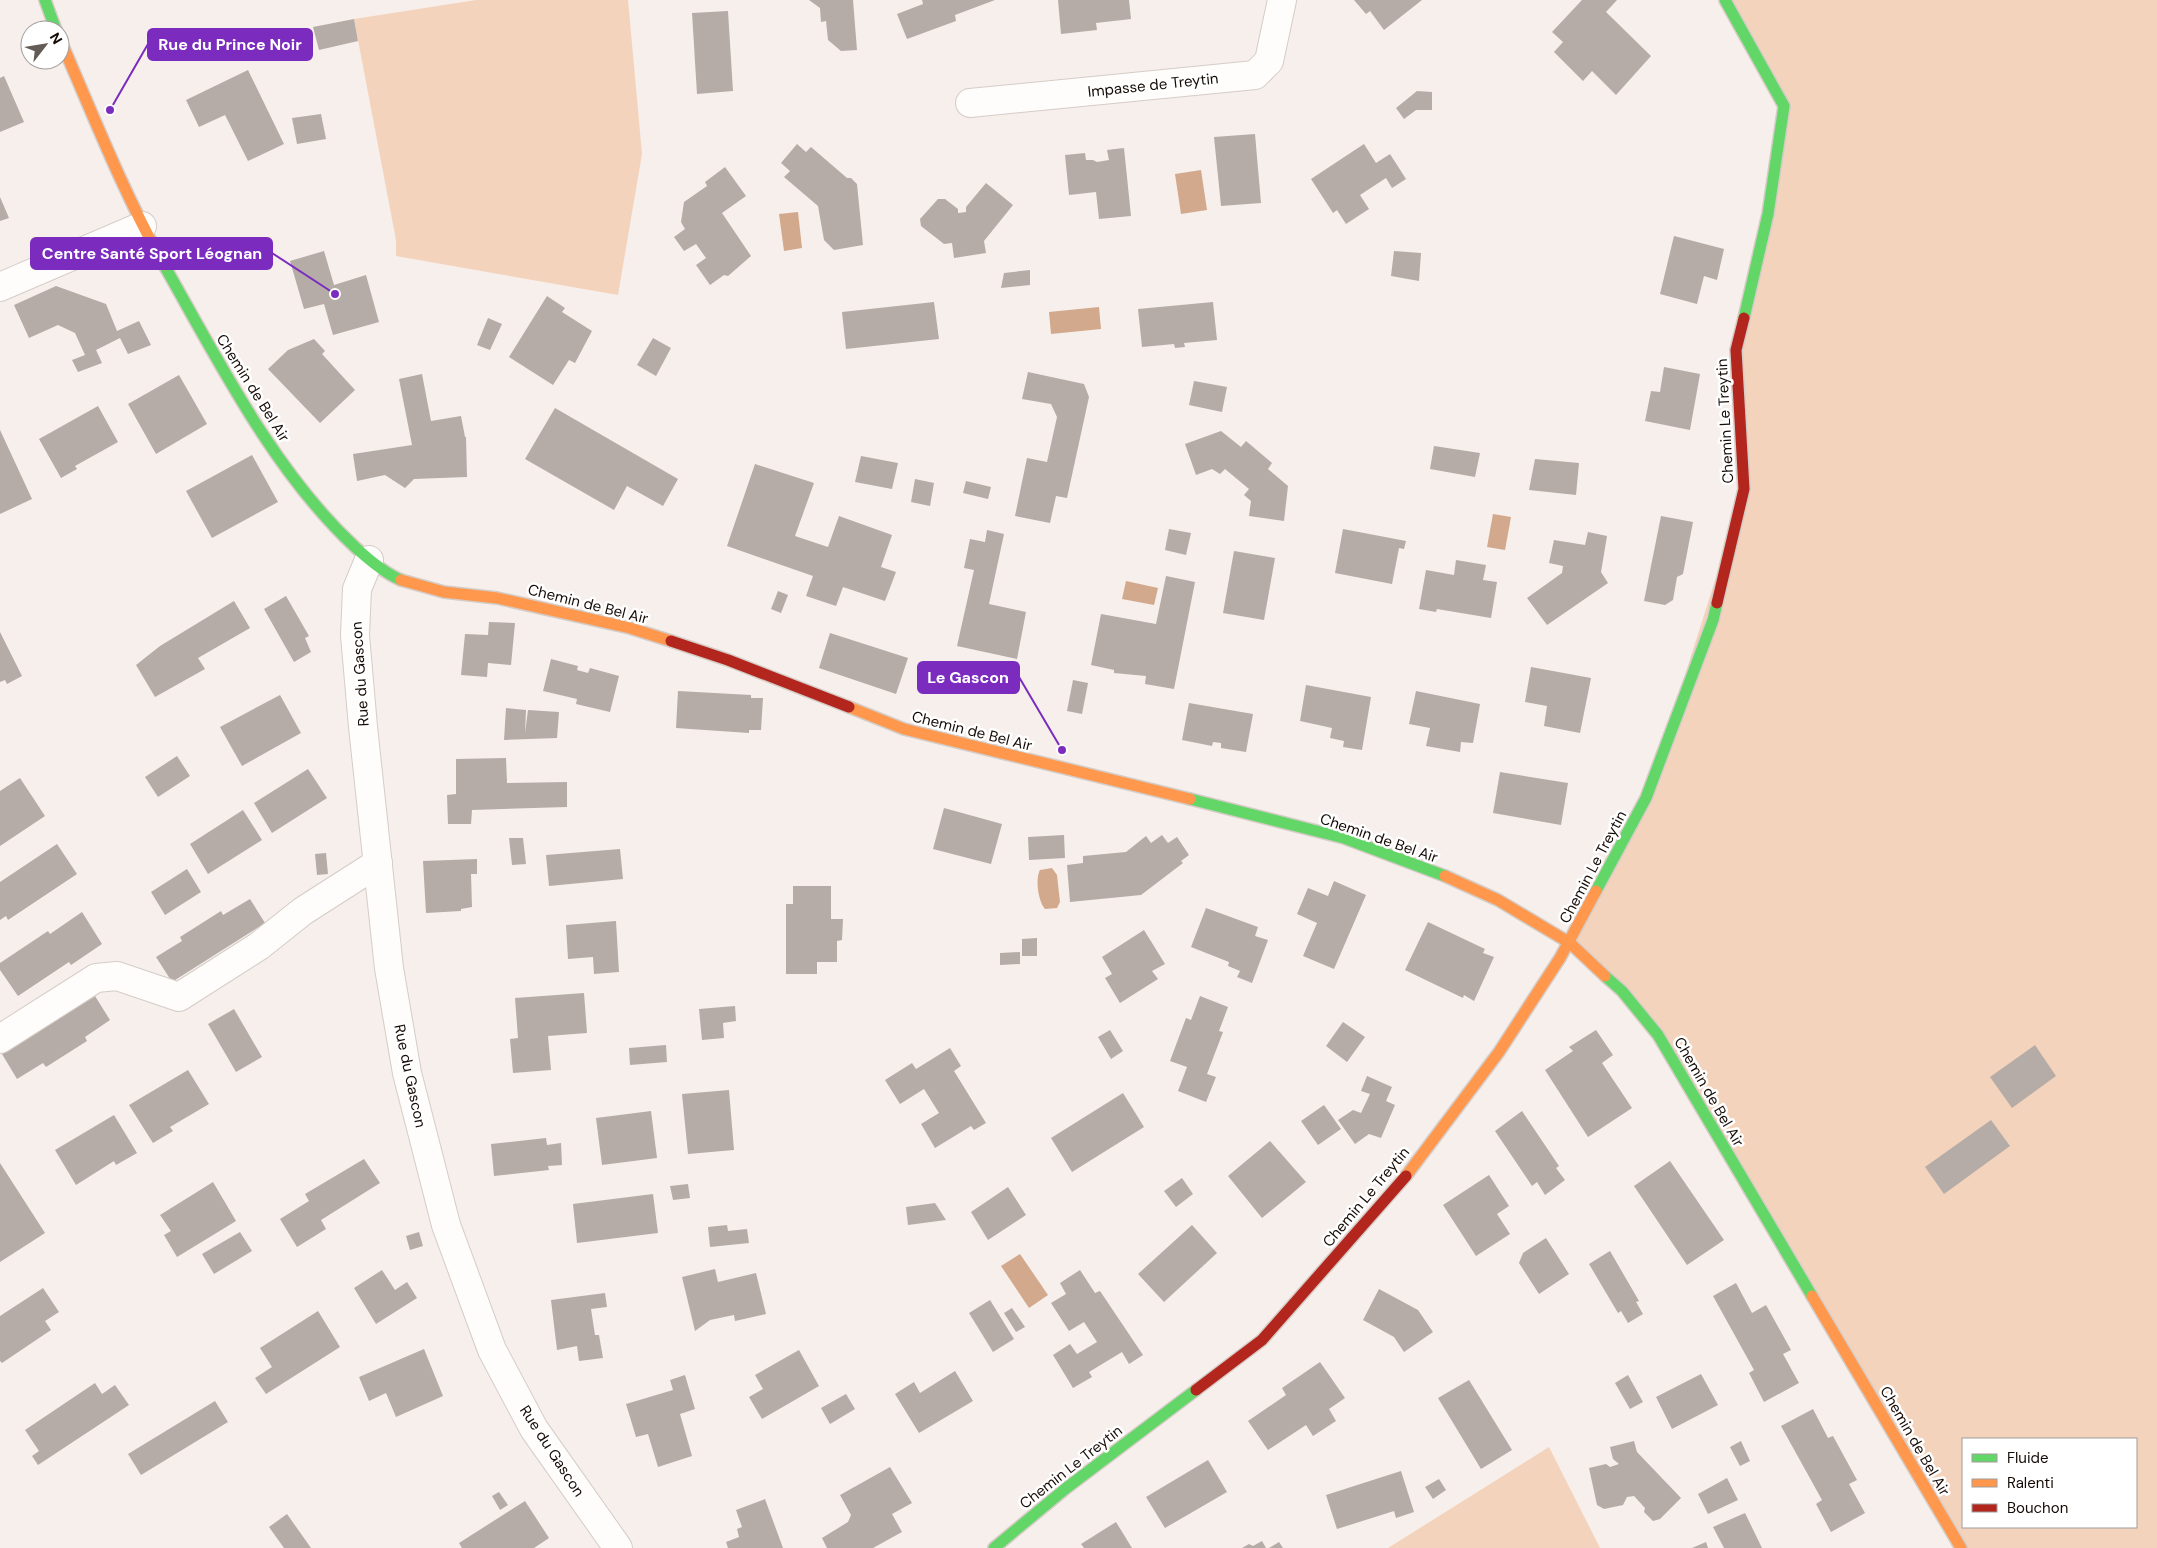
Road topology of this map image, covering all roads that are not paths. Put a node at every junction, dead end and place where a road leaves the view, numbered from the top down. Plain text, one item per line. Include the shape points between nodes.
1 (44, 0) edge
2 (1282, 0) edge
3 (1725, 0) edge
4 (52, 20) edge
5 (70, 62) edge
6 (970, 103) dead end
7 (142, 226) junction
8 (0, 287) edge
9 (370, 560) junction
10 (378, 863) junction
11 (1570, 943) junction
12 (0, 1039) edge
13 (618, 1548) edge
14 (994, 1548) edge
15 (1961, 1548) edge

1 - 4 street
2 - 6 street, Impasse de Treytin via 1269,61 1255,75
3 - 11 street, Chemin Le Treytin via 1784,106 1768,214 1736,350 1744,489 1714,620 1646,798
5 - 7 street, Chemin de Bel Air
7 - 8 street
7 - 9 street, Chemin de Bel Air via 235,391 292,475 329,523
9 - 10 street, Rue du Gascon via 357,589 355,635
9 - 11 street, Chemin de Bel Air via 398,579 444,592 497,598 630,628 728,660 904,729 1344,838 1498,900
10 - 12 street via 179,998 117,976 96,978
10 - 13 street, Rue du Gascon via 389,968 406,1073 446,1225 496,1359 534,1429
11 - 14 street, Chemin Le Treytin via 1499,1052 1399,1185 1262,1340 1065,1489
11 - 15 street, Chemin de Bel Air via 1622,991 1658,1035

